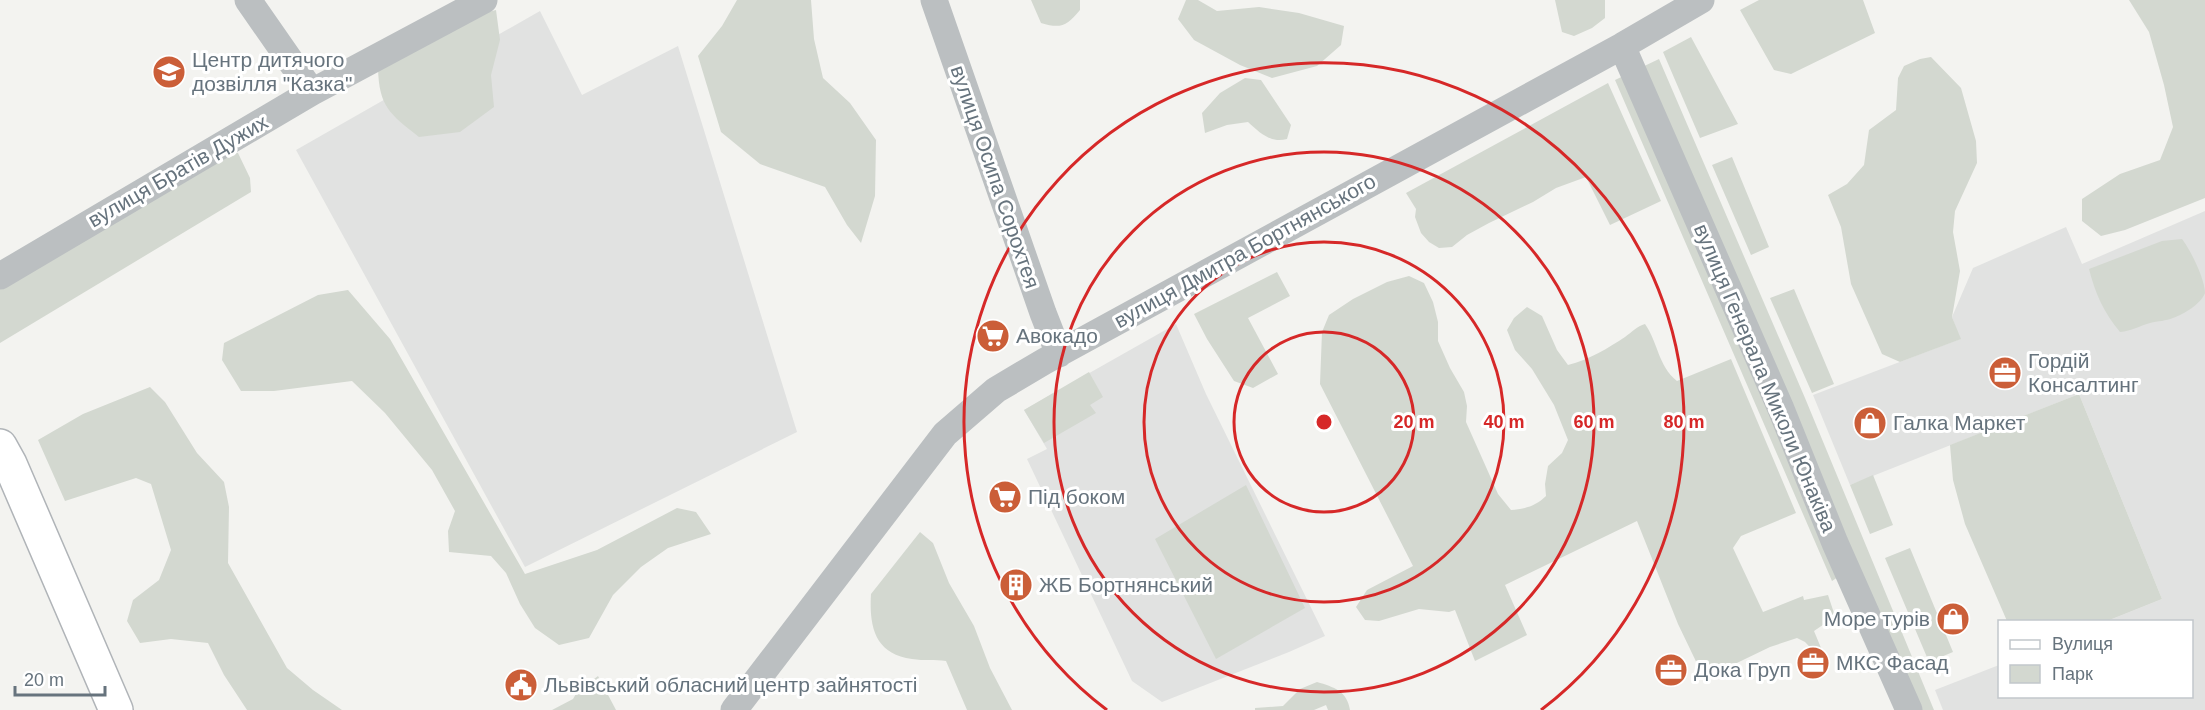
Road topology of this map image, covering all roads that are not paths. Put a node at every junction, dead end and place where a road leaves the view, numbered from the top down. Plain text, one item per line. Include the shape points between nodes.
1 (248, 0) edge
2 (484, 0) edge
3 (934, 0) edge
4 (1701, 0) edge
5 (1622, 46) junction
6 (312, 92) junction
7 (0, 276) edge
8 (1059, 354) junction
9 (0, 446) edge
10 (116, 710) edge
11 (734, 710) edge
12 (1909, 710) edge

1 - 6 street
2 - 6 street, вулиця Братів Дужих
3 - 8 street, вулиця Осипа Сорохтея
4 - 5 street, вулиця Дмитра Бортнянського
5 - 8 street, вулиця Дмитра Бортнянського
5 - 12 street, вулиця Генерала Миколи Юнаківа
6 - 7 street, вулиця Братів Дужих
8 - 11 street, вулиця Дмитра Бортнянського via 996,390 945,434
9 - 10 street

